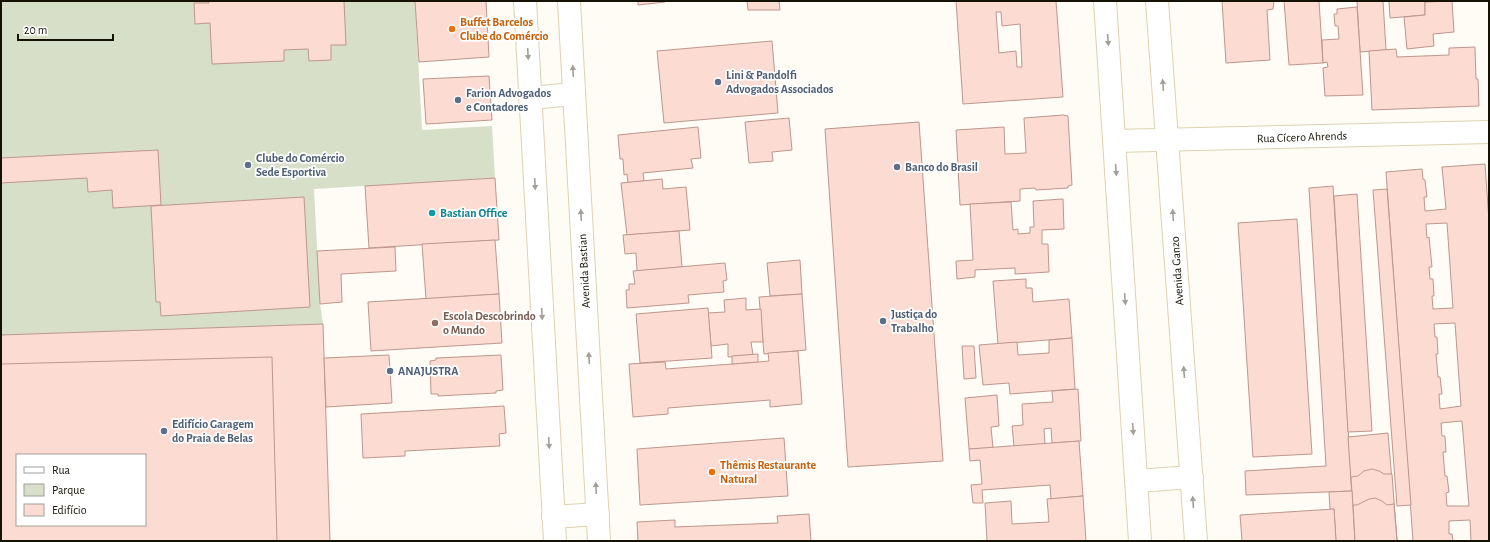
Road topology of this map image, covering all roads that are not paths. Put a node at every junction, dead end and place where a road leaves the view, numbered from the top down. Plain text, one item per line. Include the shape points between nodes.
1 (525, 1) edge
2 (569, 1) edge
3 (1105, 1) edge
4 (1157, 1) edge
5 (574, 94) junction
6 (530, 98) junction
7 (1489, 132) edge
8 (1114, 141) junction
9 (1167, 141) junction
10 (1192, 477) junction
11 (1136, 481) junction
12 (598, 514) junction
13 (553, 517) junction
14 (555, 541) edge
15 (599, 541) edge
16 (1140, 541) edge
17 (1196, 541) edge

1 -> 6 street
5 -> 2 street, Avenida Bastian
3 -> 8 street
9 -> 4 street, Avenida Ganzo
5 - 6 street
12 -> 5 street, Avenida Bastian
6 -> 13 street
7 - 9 street, Rua Cícero Ahrends
8 - 9 street, Rua Cícero Ahrends
8 -> 11 street
10 -> 9 street, Avenida Ganzo
10 - 11 street
17 -> 10 street, Avenida Ganzo
11 - 16 street
12 - 13 street
12 - 15 street, Avenida Bastian
13 - 14 street

